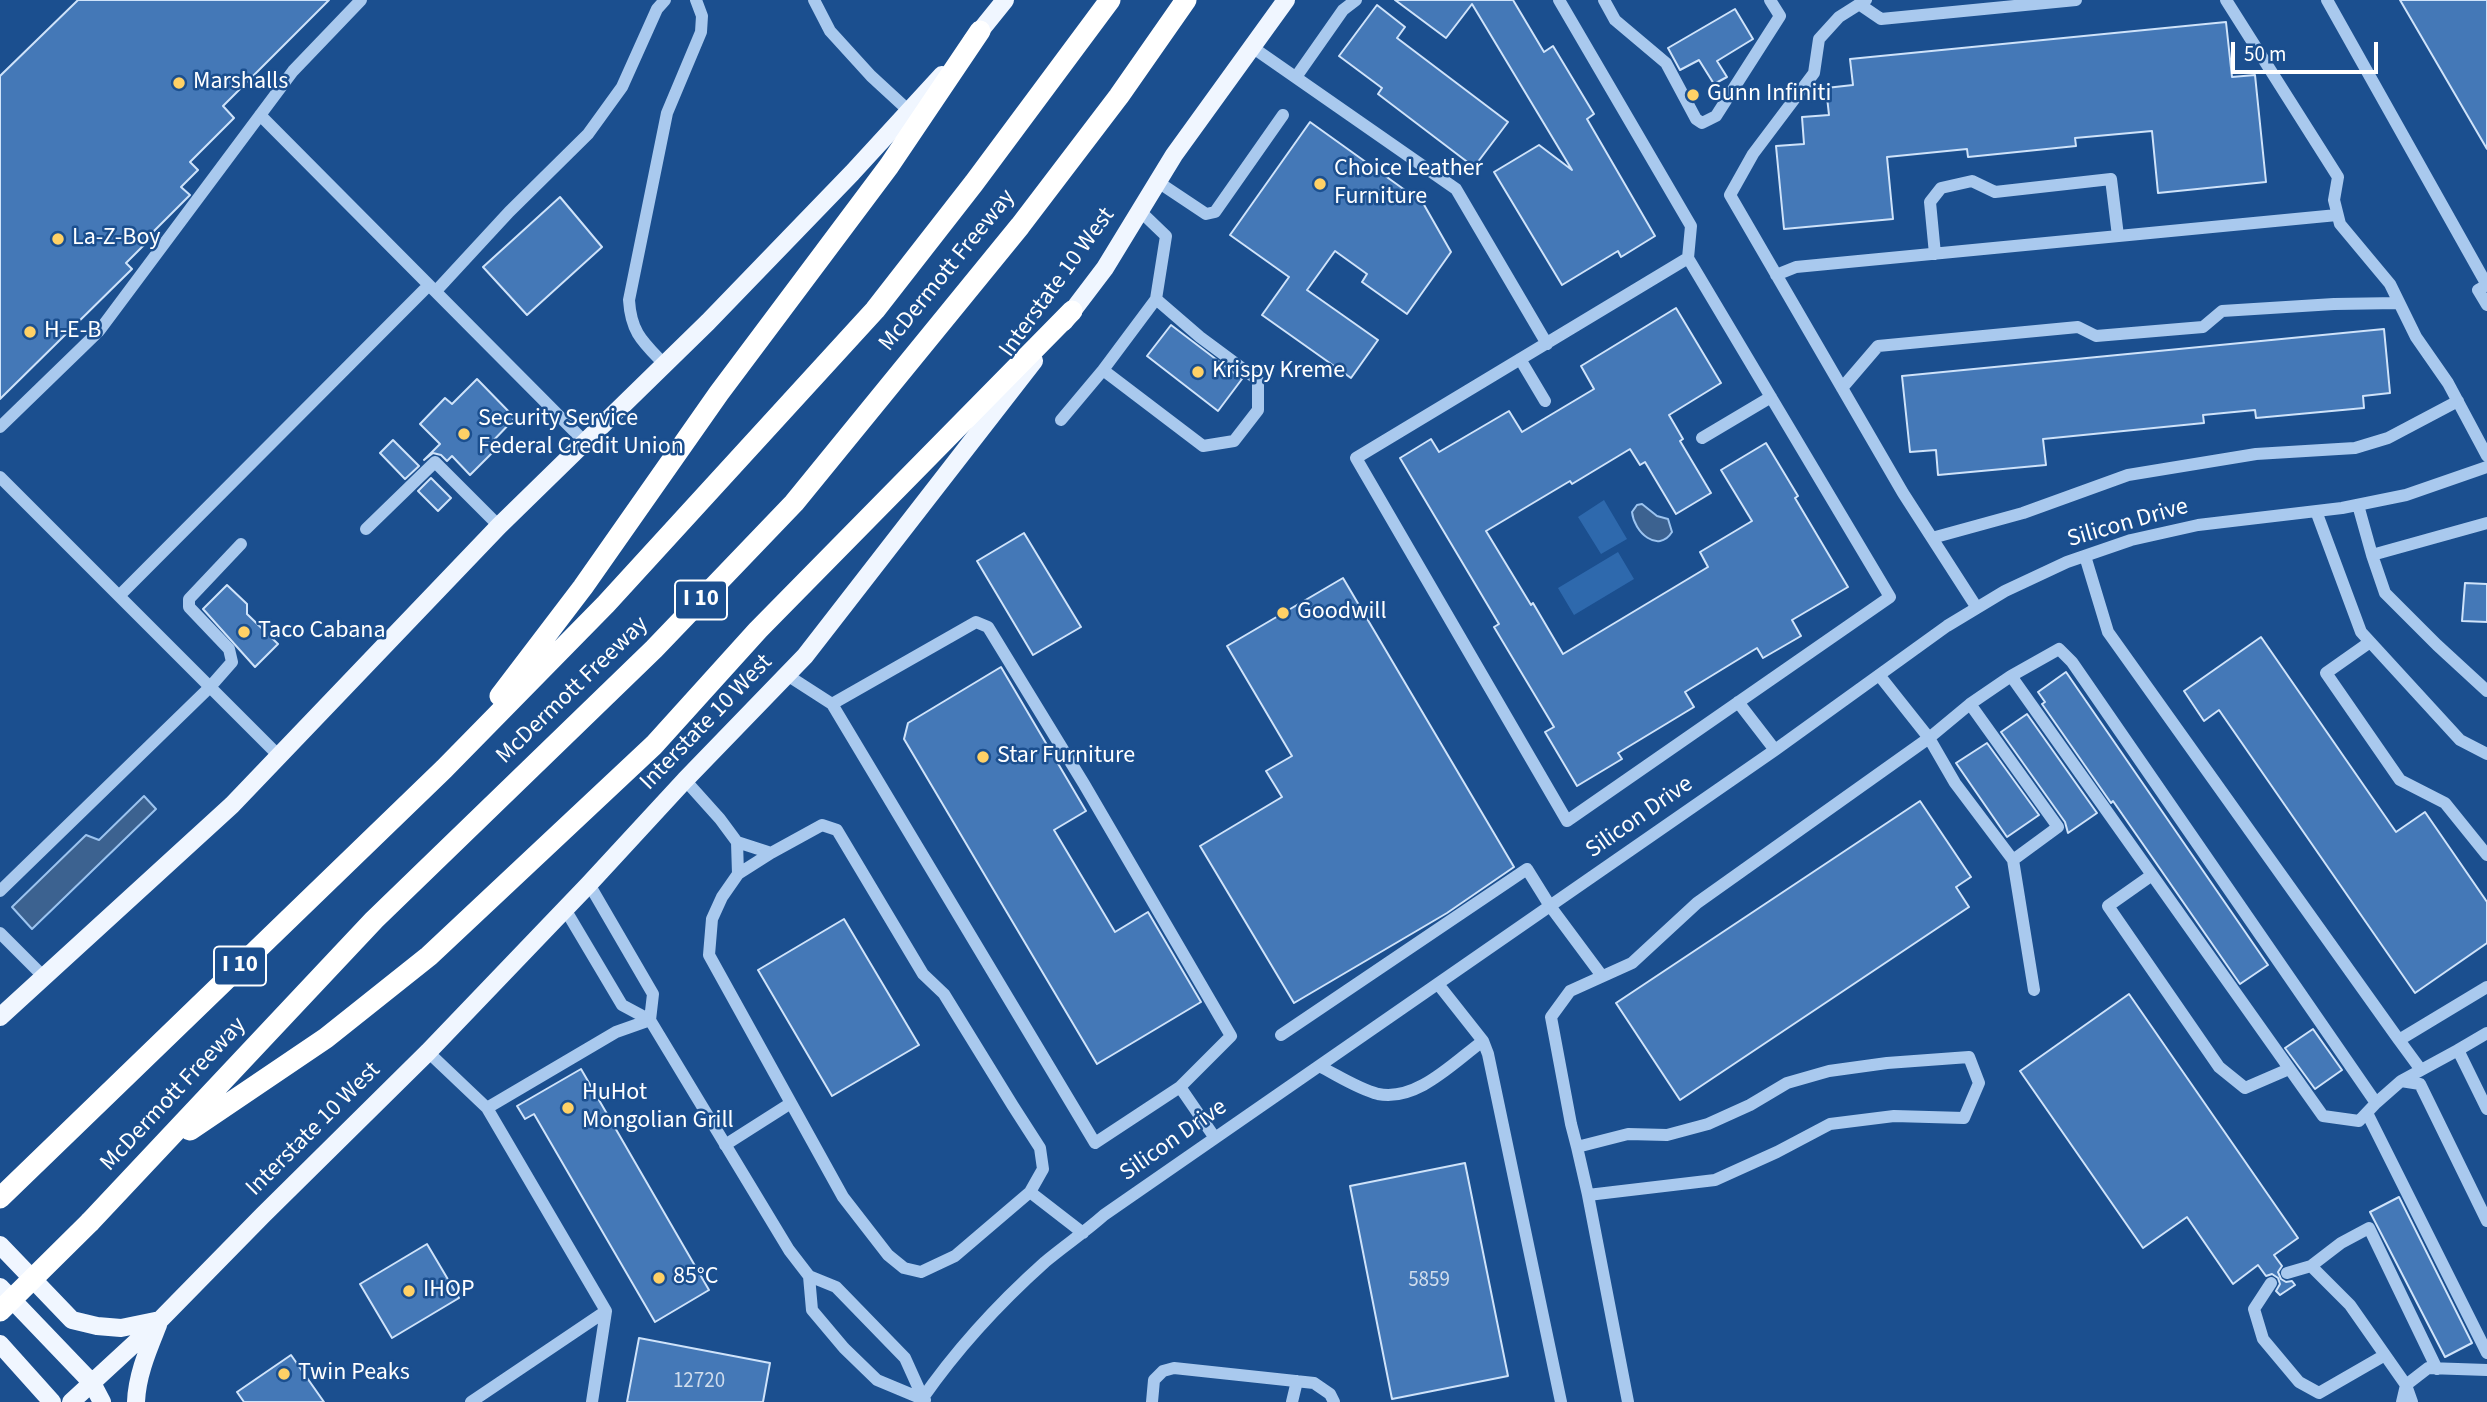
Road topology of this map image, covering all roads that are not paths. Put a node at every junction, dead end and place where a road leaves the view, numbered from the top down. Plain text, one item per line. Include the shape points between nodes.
1 (361, 0) edge
2 (665, 0) edge
3 (695, 0) edge
4 (814, 0) edge
5 (1005, 0) edge
6 (1110, 0) edge
7 (1186, 0) edge
8 (1286, 0) edge
9 (1356, 0) edge
10 (1559, 0) edge
11 (1604, 0) edge
12 (1770, 0) edge
13 (2076, 0) edge
14 (2226, 0) edge
15 (2327, 0) edge
16 (1862, 2) edge
17 (1970, 5) edge
18 (980, 31) junction
19 (1252, 47) junction
20 (1296, 77) junction
21 (909, 111) junction
22 (260, 115) junction
23 (1283, 115) dead end
24 (1158, 183) junction
25 (1140, 212) junction
26 (2337, 215) junction
27 (2118, 236) junction
28 (1935, 254) junction
29 (1688, 258) junction
30 (1776, 275) junction
31 (2487, 285) edge
32 (432, 288) junction
33 (1156, 299) junction
34 (2399, 303) junction
35 (2487, 305) edge
36 (1072, 311) junction
37 (1547, 344) junction
38 (1520, 359) junction
39 (665, 365) junction
40 (1102, 370) junction
41 (1842, 388) junction
42 (1771, 397) junction
43 (1545, 401) dead end
44 (2458, 401) junction
45 (1061, 420) dead end
46 (0, 427) edge
47 (1702, 438) dead end
48 (586, 443) junction
49 (2487, 456) edge
50 (2487, 467) edge
51 (0, 477) edge
52 (2358, 505) junction
53 (2316, 511) junction
54 (2487, 523) edge
55 (499, 526) junction
56 (366, 529) dead end
57 (1932, 538) junction
58 (241, 544) dead end
59 (2372, 555) junction
60 (2085, 556) junction
61 (119, 596) junction
62 (1977, 608) junction
63 (2370, 642) junction
64 (787, 675) junction
65 (1879, 675) junction
66 (2011, 676) junction
67 (210, 687) junction
68 (2487, 691) edge
69 (1738, 702) junction
70 (832, 704) junction
71 (1970, 704) junction
72 (1929, 738) junction
73 (1776, 750) junction
74 (2487, 754) edge
75 (279, 756) junction
76 (444, 769) junction
77 (685, 780) junction
78 (737, 842) junction
79 (771, 853) junction
80 (2487, 855) edge
81 (2013, 860) junction
82 (738, 874) junction
83 (2152, 875) junction
84 (589, 884) junction
85 (0, 891) edge
86 (1550, 906) junction
87 (565, 909) junction
88 (0, 933) edge
89 (43, 976) junction
90 (1602, 976) junction
91 (1438, 984) junction
92 (2487, 987) edge
93 (2034, 990) dead end
94 (0, 1017) edge
95 (650, 1020) junction
96 (2487, 1033) edge
97 (1281, 1035) dead end
98 (2399, 1040) junction
99 (1482, 1041) junction
100 (2458, 1051) junction
101 (428, 1052) junction
102 (1318, 1066) junction
103 (2289, 1069) junction
104 (2421, 1070) junction
105 (2401, 1081) junction
106 (1180, 1087) junction
107 (2486, 1102) edge
108 (791, 1103) junction
109 (487, 1108) junction
110 (2371, 1108) junction
111 (1215, 1139) junction
112 (725, 1145) junction
113 (1577, 1147) junction
114 (159, 1151) junction
115 (1030, 1192) junction
116 (1588, 1195) junction
117 (0, 1198) edge
118 (2487, 1221) edge
119 (1083, 1233) junction
120 (0, 1245) edge
121 (2311, 1266) junction
122 (2287, 1273) dead end
123 (808, 1276) junction
124 (2271, 1283) dead end
125 (0, 1287) edge
126 (0, 1311) edge
127 (606, 1311) junction
128 (160, 1320) junction
129 (0, 1344) edge
130 (2487, 1353) edge
131 (2385, 1355) junction
132 (2437, 1368) junction
133 (2487, 1370) edge
134 (1297, 1381) junction
135 (92, 1383) junction
136 (2406, 1385) junction
137 (923, 1401) edge
138 (52, 1402) edge
139 (71, 1402) edge
140 (102, 1402) edge
141 (136, 1402) edge
142 (471, 1402) edge
143 (592, 1402) edge
144 (1153, 1402) edge
145 (1292, 1402) edge
146 (1334, 1402) edge
147 (1561, 1402) edge
148 (1628, 1402) edge
149 (2402, 1402) edge
150 (2412, 1402) edge

1 - 22 street via 293,71
2 - 32 street via 622,87 588,134
3 - 39 street via 702,16 701,32 667,113 629,300 630,320 638,337
4 - 21 street via 830,31
5 - 18 main road
6 - 76 highway, McDermott Freeway / I 10 via 875,310 606,604
7 - 114 highway, McDermott Freeway / I 10 via 1020,226 794,503 654,649 374,920
8 - 19 main road, Interstate 10 West
9 - 20 street via 1343,10
10 - 29 street via 1691,226
11 - 12 street via 1615,20 1666,63 1696,119 1702,122 1716,116 1780,16
13 - 17 street
14 - 26 street via 2338,177
15 - 31 street
16 - 17 street via 1881,19
16 - 30 street via 1839,17 1819,39 1814,73 1753,154 1730,195
18 - 21 main road
18 - 76 highway via 889,166 719,393 583,587
19 - 20 street
19 - 24 main road, Interstate 10 West
20 - 37 street via 1456,189
21 - 39 main road
22 - 32 street
22 - 46 street via 99,331
23 - 24 street via 1215,212 1206,214
24 - 25 main road, Interstate 10 West
25 - 33 street via 1166,236
25 - 36 main road, Interstate 10 West
26 - 27 street
26 - 34 street via 2390,284
27 - 28 street
27 - 28 street via 2111,179 1995,192 1972,181 1941,188 1930,202
28 - 30 street via 1796,267
29 - 37 street
29 - 42 street
30 - 41 street
31 - 35 street via 2478,290
32 - 48 street
32 - 61 street
33 - 40 street
33 - 40 street via 1258,380 1258,410 1234,441 1203,446
34 - 41 street via 2222,311 2203,327 2109,335 2096,336 2077,327 1878,345
34 - 44 street
36 - 64 main road, Interstate 10 West
36 - 114 highway via 758,631 654,744 429,956 326,1038
37 - 38 street
38 - 43 street
38 - 69 street via 1356,458 1567,821
39 - 48 main road
40 - 45 street
41 - 57 street
42 - 47 street
42 - 69 street via 1890,597
44 - 49 street
44 - 57 street via 2388,438 2355,448 2256,454 2128,475 2023,513
48 - 55 main road
50 - 52 street, Silicon Drive via 2406,495
51 - 61 street
52 - 53 street, Silicon Drive
52 - 59 street
53 - 60 street, Silicon Drive via 2198,525
53 - 63 street via 2361,632
54 - 59 street
55 - 56 street via 435,462
55 - 75 main road
57 - 62 street
58 - 67 street via 188,599 189,607 229,649 232,662
59 - 68 street via 2385,593
60 - 62 street, Silicon Drive
60 - 98 street via 2108,632
61 - 67 street
62 - 65 street, Silicon Drive
63 - 74 street via 2460,740
63 - 80 street via 2326,673 2400,780 2445,803
64 - 70 street
64 - 77 main road, Interstate 10 West
65 - 72 street
65 - 73 street, Silicon Drive
66 - 71 street
66 - 83 street
66 - 110 street via 2059,649 2072,662
67 - 75 street
67 - 85 street
69 - 73 street
70 - 106 street via 1096,1143
70 - 106 street via 976,622 988,627 1231,1036
71 - 72 street
71 - 81 street via 2058,827
72 - 81 street via 1955,783
72 - 90 street via 1697,903 1632,963
73 - 86 street, Silicon Drive
75 - 89 main road via 232,805
76 - 117 highway, McDermott Freeway / I 10
77 - 78 street
77 - 84 main road, Interstate 10 West
78 - 79 street
78 - 82 street
79 - 82 street
79 - 115 street via 822,825 836,830 923,974 944,994 1040,1147 1043,1169
81 - 93 street
82 - 108 street via 712,919 709,956
83 - 103 street
83 - 103 street via 2108,906 2220,1066 2245,1088
84 - 87 main road, Interstate 10 West
84 - 95 street via 653,994
86 - 90 street
86 - 91 street, Silicon Drive
86 - 97 street via 1527,869
87 - 95 street via 622,1005
87 - 101 main road, Interstate 10 West
88 - 89 street
89 - 94 main road
90 - 113 street via 1570,991 1551,1017
91 - 99 street
91 - 102 street, Silicon Drive
92 - 98 street
95 - 109 street via 616,1032
95 - 112 street
96 - 100 street
98 - 104 street
99 - 102 street via 1421,1086 1397,1096 1376,1093
99 - 147 street
100 - 104 street
100 - 107 street
101 - 109 street
101 - 128 main road, Interstate 10 West
102 - 111 street, Silicon Drive
103 - 110 street via 2323,1116 2359,1122
104 - 105 street
105 - 110 street
105 - 118 street via 2420,1084
106 - 111 street
108 - 112 street
108 - 115 street via 843,1197 888,1255 904,1268 921,1272 955,1256
109 - 127 street
110 - 130 street
111 - 119 street, Silicon Drive
112 - 123 street
113 - 116 street
113 - 116 street via 1628,1134 1667,1135 1708,1124 1787,1083 1829,1071 1969,1057 1979,1083 1964,1118 1894,1116 1830,1124 1715,1180
114 - 126 highway, McDermott Freeway / I 10, bridge
115 - 119 street
116 - 148 street
119 - 137 street, Silicon Drive via 994,1311 949,1362
120 - 128 main road via 72,1320 121,1328
121 - 122 street
121 - 131 street via 2350,1305
121 - 132 street via 2369,1228
123 - 137 street via 836,1287 905,1359
123 - 137 street via 812,1310 844,1348 877,1380
124 - 131 street via 2254,1309 2263,1339 2299,1382 2319,1393
125 - 135 main road
127 - 142 street
127 - 143 street
128 - 135 main road, Interstate 10 West
128 - 141 main road
129 - 138 main road
131 - 136 street
132 - 133 street
132 - 136 street via 2428,1368
134 - 144 street via 1174,1368 1154,1380
134 - 145 street
134 - 146 street via 1314,1383
135 - 139 main road, Interstate 10 West
135 - 140 main road
136 - 149 street
136 - 150 street

